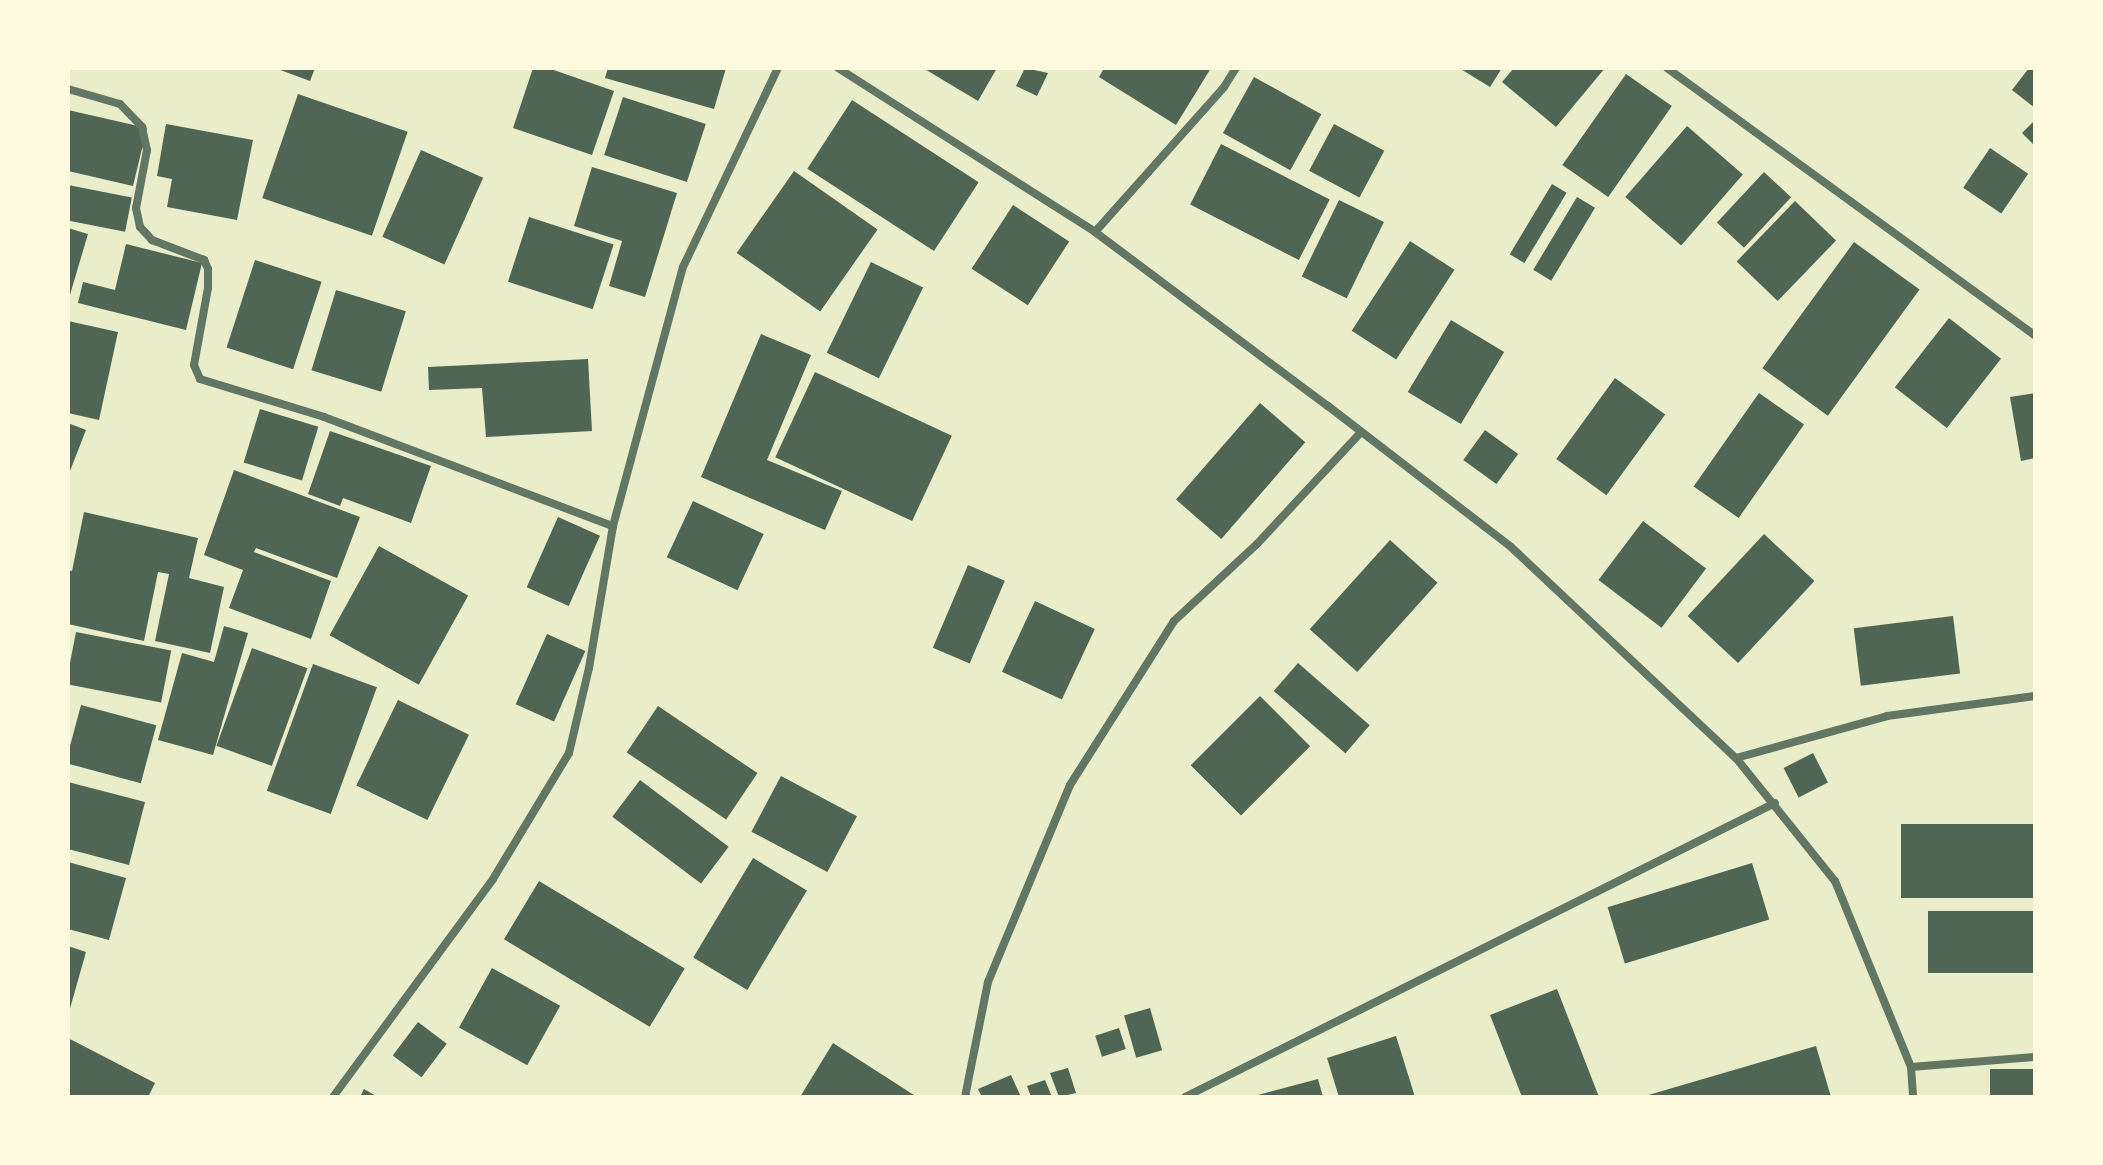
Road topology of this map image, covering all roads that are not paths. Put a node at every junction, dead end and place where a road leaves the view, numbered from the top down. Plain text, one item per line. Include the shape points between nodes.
1 (778, 68) edge
2 (838, 68) edge
3 (1236, 68) edge
4 (1667, 68) edge
5 (68, 89) edge
6 (1095, 232) junction
7 (2035, 335) edge
8 (1361, 432) junction
9 (613, 526) junction
10 (2035, 696) edge
11 (1736, 758) junction
12 (1775, 803) junction
13 (2035, 1057) edge
14 (1911, 1067) junction
15 (333, 1097) edge
16 (965, 1097) edge
17 (1185, 1097) edge
18 (1913, 1097) edge

1 - 9 street via 683,267
2 - 6 street
3 - 6 street
4 - 7 street
5 - 9 street via 120,104 142,127 147,150 136,208 140,227 152,240 204,260 208,288 194,365 200,379 324,417
6 - 8 street
8 - 11 street via 1511,547
8 - 16 street via 1257,544 1174,621 1070,785 988,982
9 - 15 street via 569,753 493,879
10 - 11 street via 1887,716
11 - 12 street
12 - 14 street via 1835,881
12 - 17 street
13 - 14 street
14 - 18 street

